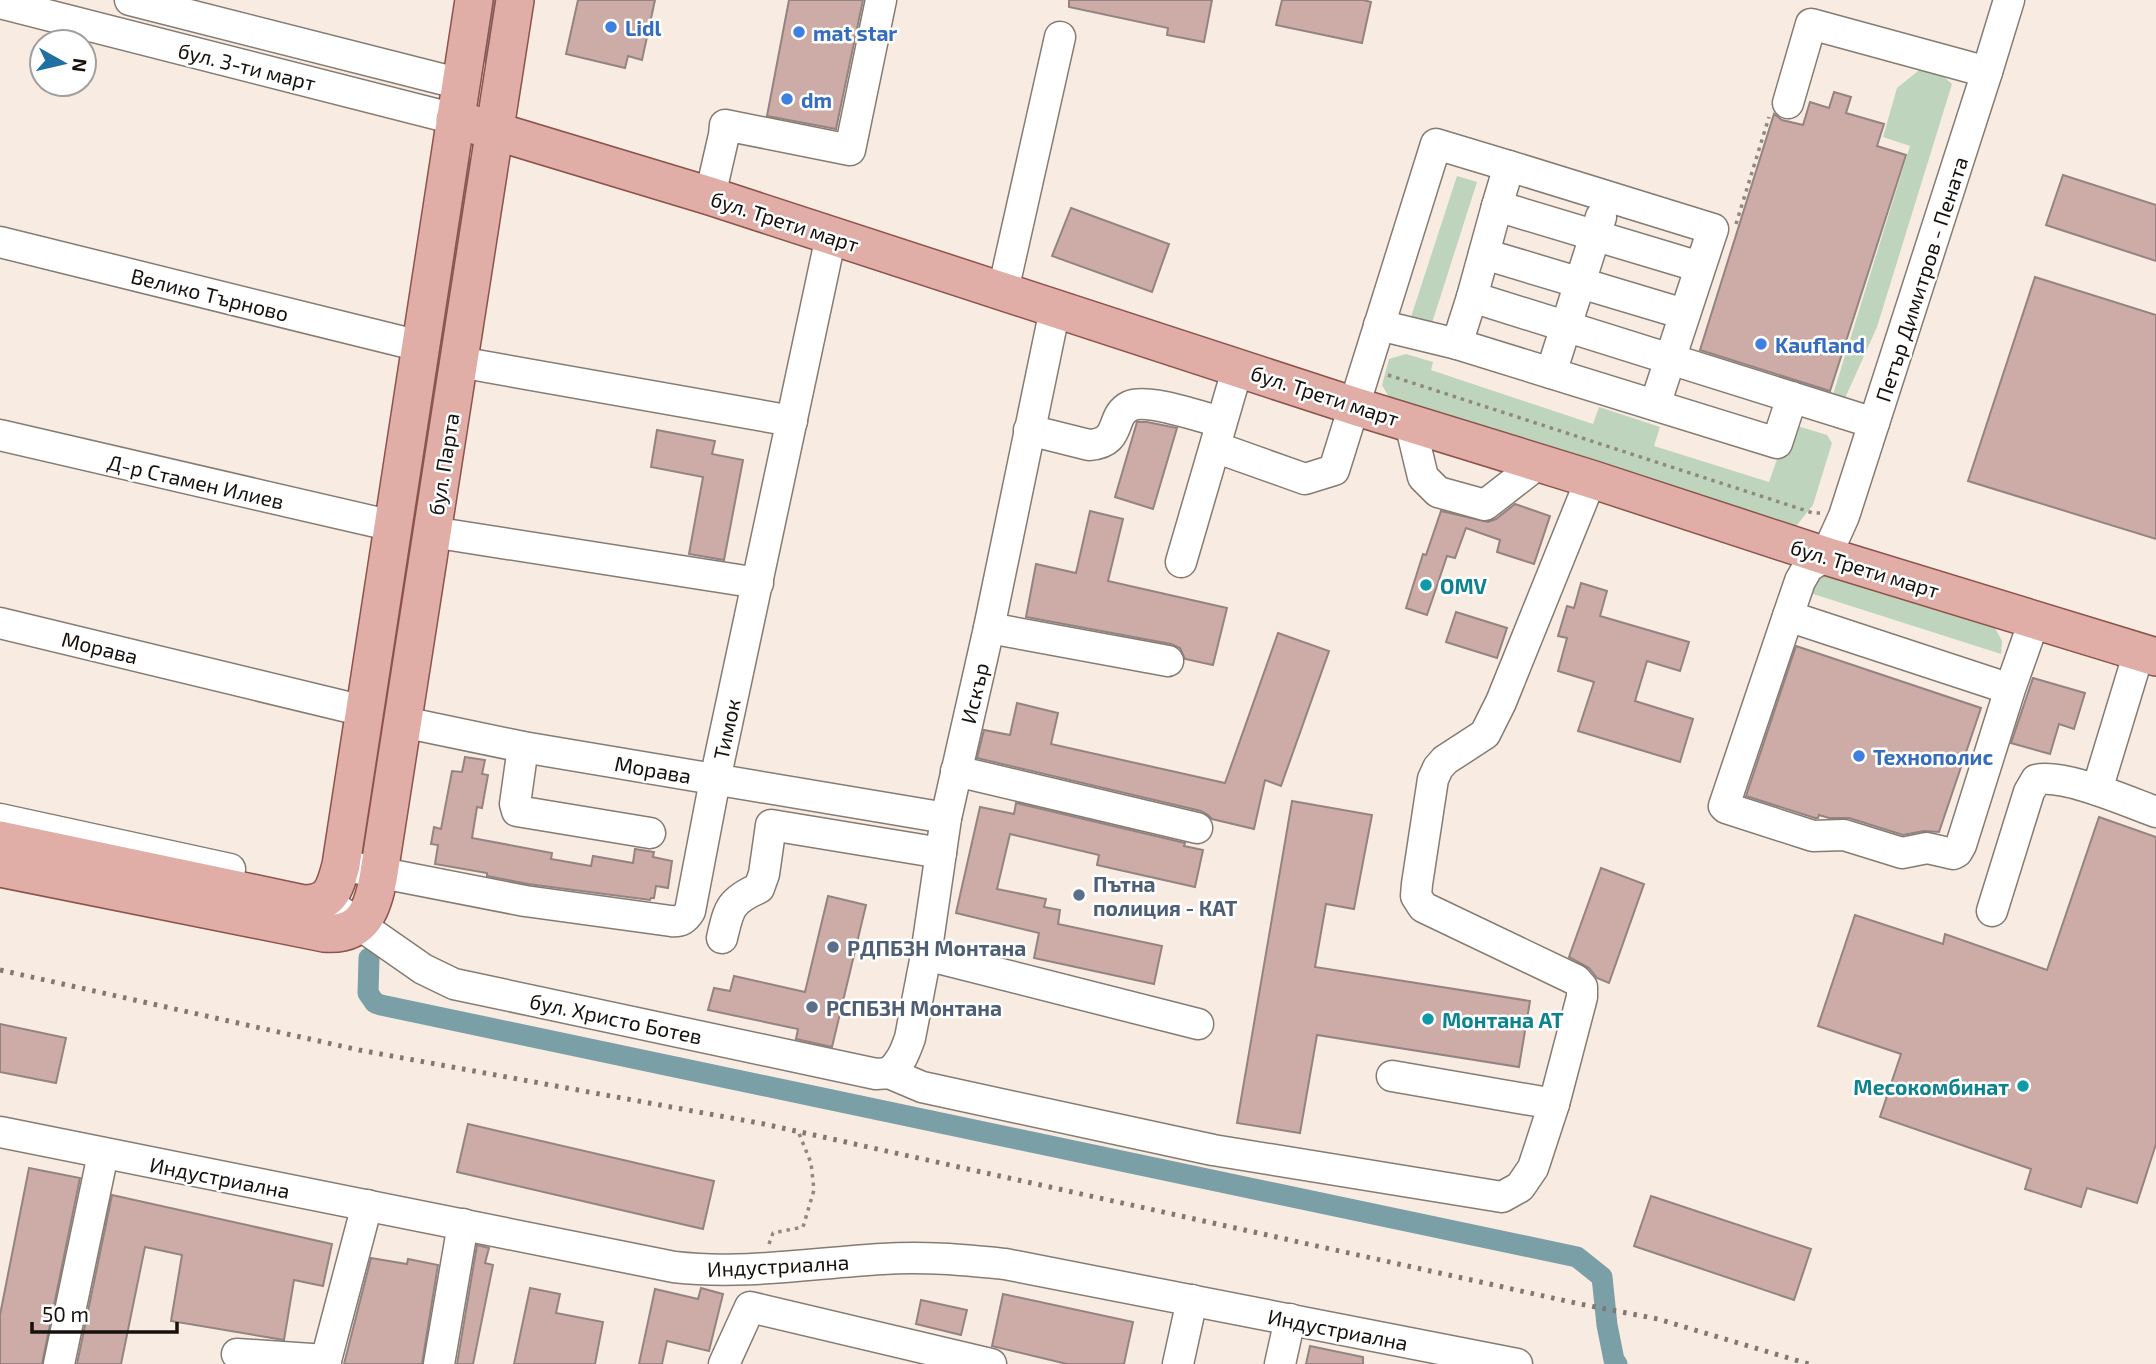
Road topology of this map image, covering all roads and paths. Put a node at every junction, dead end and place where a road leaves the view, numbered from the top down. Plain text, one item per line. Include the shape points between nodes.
1 (113, 0) edge
2 (130, 0) edge
3 (474, 0) edge
4 (515, 0) edge
5 (881, 0) edge
6 (2009, 0) edge
7 (0, 3) edge
8 (106, 30) junction
9 (256, 32) junction
10 (1060, 37) dead end
11 (248, 66) junction
12 (1987, 72) junction
13 (461, 84) junction
14 (1779, 109) joint
15 (456, 120) junction
16 (494, 131) junction
17 (1509, 166) junction
18 (710, 196) junction
19 (1608, 197) junction
20 (1497, 206) junction
21 (1713, 229) junction
22 (831, 236) junction
23 (1595, 236) junction
24 (0, 242) edge
25 (1484, 254) junction
26 (1700, 267) junction
27 (1580, 283) junction
28 (1003, 291) junction
29 (1472, 297) junction
30 (1055, 309) junction
31 (1684, 314) junction
32 (1379, 325) junction
33 (1566, 326) junction
34 (1457, 344) junction
35 (420, 346) junction
36 (1670, 359) junction
37 (459, 362) junction
38 (1238, 367) junction
39 (1551, 373) junction
40 (1792, 397) junction
41 (1655, 405) junction
42 (1354, 406) junction
43 (792, 421) junction
44 (1410, 423) junction
45 (1874, 423) junction
46 (1029, 430) junction
47 (0, 435) edge
48 (1218, 435) junction
49 (1539, 463) junction
50 (1591, 479) junction
51 (393, 526) junction
52 (432, 532) junction
53 (1826, 556) junction
54 (1181, 562) dead end
55 (758, 583) junction
56 (1788, 616) junction
57 (2034, 621) junction
58 (0, 623) edge
59 (989, 628) junction
60 (2148, 654) edge
61 (1168, 661) dead end
62 (2010, 689) junction
63 (364, 711) junction
64 (403, 722) junction
65 (523, 747) junction
66 (956, 771) junction
67 (715, 780) junction
68 (2097, 790) junction
69 (2156, 812) edge
70 (0, 818) edge
71 (946, 818) junction
72 (1197, 828) dead end
73 (650, 833) dead end
74 (0, 841) edge
75 (941, 853) junction
76 (341, 865) junction
77 (0, 868) edge
78 (180, 868) junction
79 (230, 869) dead end
80 (379, 873) junction
81 (324, 900) junction
82 (1992, 911) dead end
83 (360, 924) junction
84 (722, 938) dead end
85 (926, 955) junction
86 (1198, 1024) dead end
87 (889, 1073) junction
88 (1392, 1076) dead end
89 (1553, 1104) junction
90 (798, 1131) dead end
91 (0, 1132) edge
92 (103, 1154) junction
93 (368, 1205) junction
94 (463, 1224) junction
95 (758, 1270) junction
96 (1192, 1300) junction
97 (750, 1307) junction
98 (1290, 1319) junction
99 (237, 1354) dead end
100 (326, 1362) edge
101 (980, 1363) edge
102 (59, 1364) edge
103 (439, 1364) edge
104 (723, 1364) edge
105 (1178, 1364) edge
106 (1280, 1364) edge
107 (1517, 1364) edge

1 - 8 street
2 - 9 street
3 - 13 main road, бул. Парта
4 - 16 main road, бул. Парта
5 - 18 street via 850,150 725,124
6 - 12 street, Петър Димитров - Пената
7 - 8 street, бул. 3-ти март
8 - 11 street, бул. 3-ти март
9 - 11 street
9 - 13 street
10 - 28 street
11 - 15 street, бул. 3-ти март
12 - 14 street via 1811,24
12 - 45 street, Петър Димитров - Пената
13 - 15 main road, бул. Парта
14 - 21 path via 1733,232
15 - 16 main road, бул. 3-ти март
15 - 35 main road, бул. Парта
16 - 18 main road, бул. Трети март
16 - 37 main road, бул. Парта
17 - 19 street
17 - 20 street
17 - 32 street via 1436,144
18 - 22 main road, бул. Трети март
19 - 21 street
19 - 23 street
20 - 23 street
20 - 25 street
21 - 26 street
22 - 28 main road, бул. Трети март
22 - 43 street, Тимок
23 - 26 street
23 - 27 street
24 - 35 street, Велико Търново
25 - 27 street
25 - 29 street
26 - 31 street
27 - 31 street
27 - 33 street
28 - 30 main road, бул. Трети март
29 - 33 street
29 - 34 street
30 - 38 main road, бул. Трети март
30 - 46 street, Искър
31 - 36 street
32 - 34 street
32 - 42 street
33 - 36 street
33 - 39 street
34 - 39 street
35 - 51 main road, бул. Парта
36 - 40 street
36 - 41 street
37 - 43 street
37 - 52 main road, бул. Парта
38 - 42 main road, бул. Трети март
38 - 48 street
39 - 41 street
40 - 41 street via 1777,443
40 - 45 street
42 - 44 main road, бул. Трети март
42 - 48 street via 1335,470 1305,479
43 - 55 street, Тимок
44 - 49 main road, бул. Трети март
44 - 49 street via 1423,477 1438,492 1485,505
45 - 53 street, Петър Димитров - Пената
46 - 48 street via 1098,445 1106,442 1122,412 1147,403
46 - 59 street, Искър
47 - 51 street, Д-р Стамен Илиев
48 - 54 street
49 - 50 main road, бул. Трети март
50 - 53 main road, бул. Трети март
50 - 89 street via 1485,734 1437,768 1416,896 1423,907 1576,980 1582,987
51 - 63 main road, бул. Парта
52 - 55 street
52 - 64 main road, бул. Парта
53 - 56 street via 1808,567
53 - 57 main road, бул. Трети март
55 - 67 street, Тимок
56 - 62 street
56 - 62 street via 1726,808 1813,836 1844,835 1902,853 1927,848 1957,852
57 - 60 main road, бул. Трети март
57 - 62 street
58 - 63 street, Морава
59 - 61 street
59 - 66 street, Искър
60 - 68 street
63 - 76 main road, бул. Парта
64 - 65 street, Морава
64 - 80 main road, бул. Парта
65 - 67 street, Морава
65 - 73 street via 517,811
66 - 71 street, Искър
66 - 72 street
67 - 71 street, Морава
67 - 80 street, Тимок via 690,911 679,922 525,901
68 - 69 street
68 - 82 street via 2045,777 2036,780
70 - 78 street
71 - 75 street, Искър
74 - 78 main road
75 - 84 street via 771,825 760,888 742,895 731,906
75 - 85 street, Искър
76 - 80 street
76 - 81 main road, бул. Парта via 332,892
77 - 83 main road via 324,933 344,932
78 - 79 street
78 - 81 main road via 304,904
80 - 83 main road, бул. Парта via 372,904
81 - 83 street, бул. Христо Ботев
83 - 87 street, бул. Христо Ботев via 423,969 454,984 876,1074
85 - 86 street
85 - 87 street, Искър via 906,1051
87 - 89 street, бул. Христо Ботев via 922,1087 1213,1150 1502,1197 1520,1187 1533,1168
88 - 89 street
90 - 95 path via 811,1163 814,1190 803,1227 774,1233
91 - 92 street, Индустриална
92 - 93 street, Индустриална
92 - 102 street
93 - 94 street, Индустриална
93 - 100 street
94 - 95 street, Индустриална via 674,1267
94 - 103 street
95 - 96 street, Индустриална via 941,1258 1005,1264
95 - 97 street
96 - 98 street, Индустриална
96 - 105 street
97 - 101 street
97 - 104 street
98 - 106 street
98 - 107 street, Индустриална
99 - 100 street

